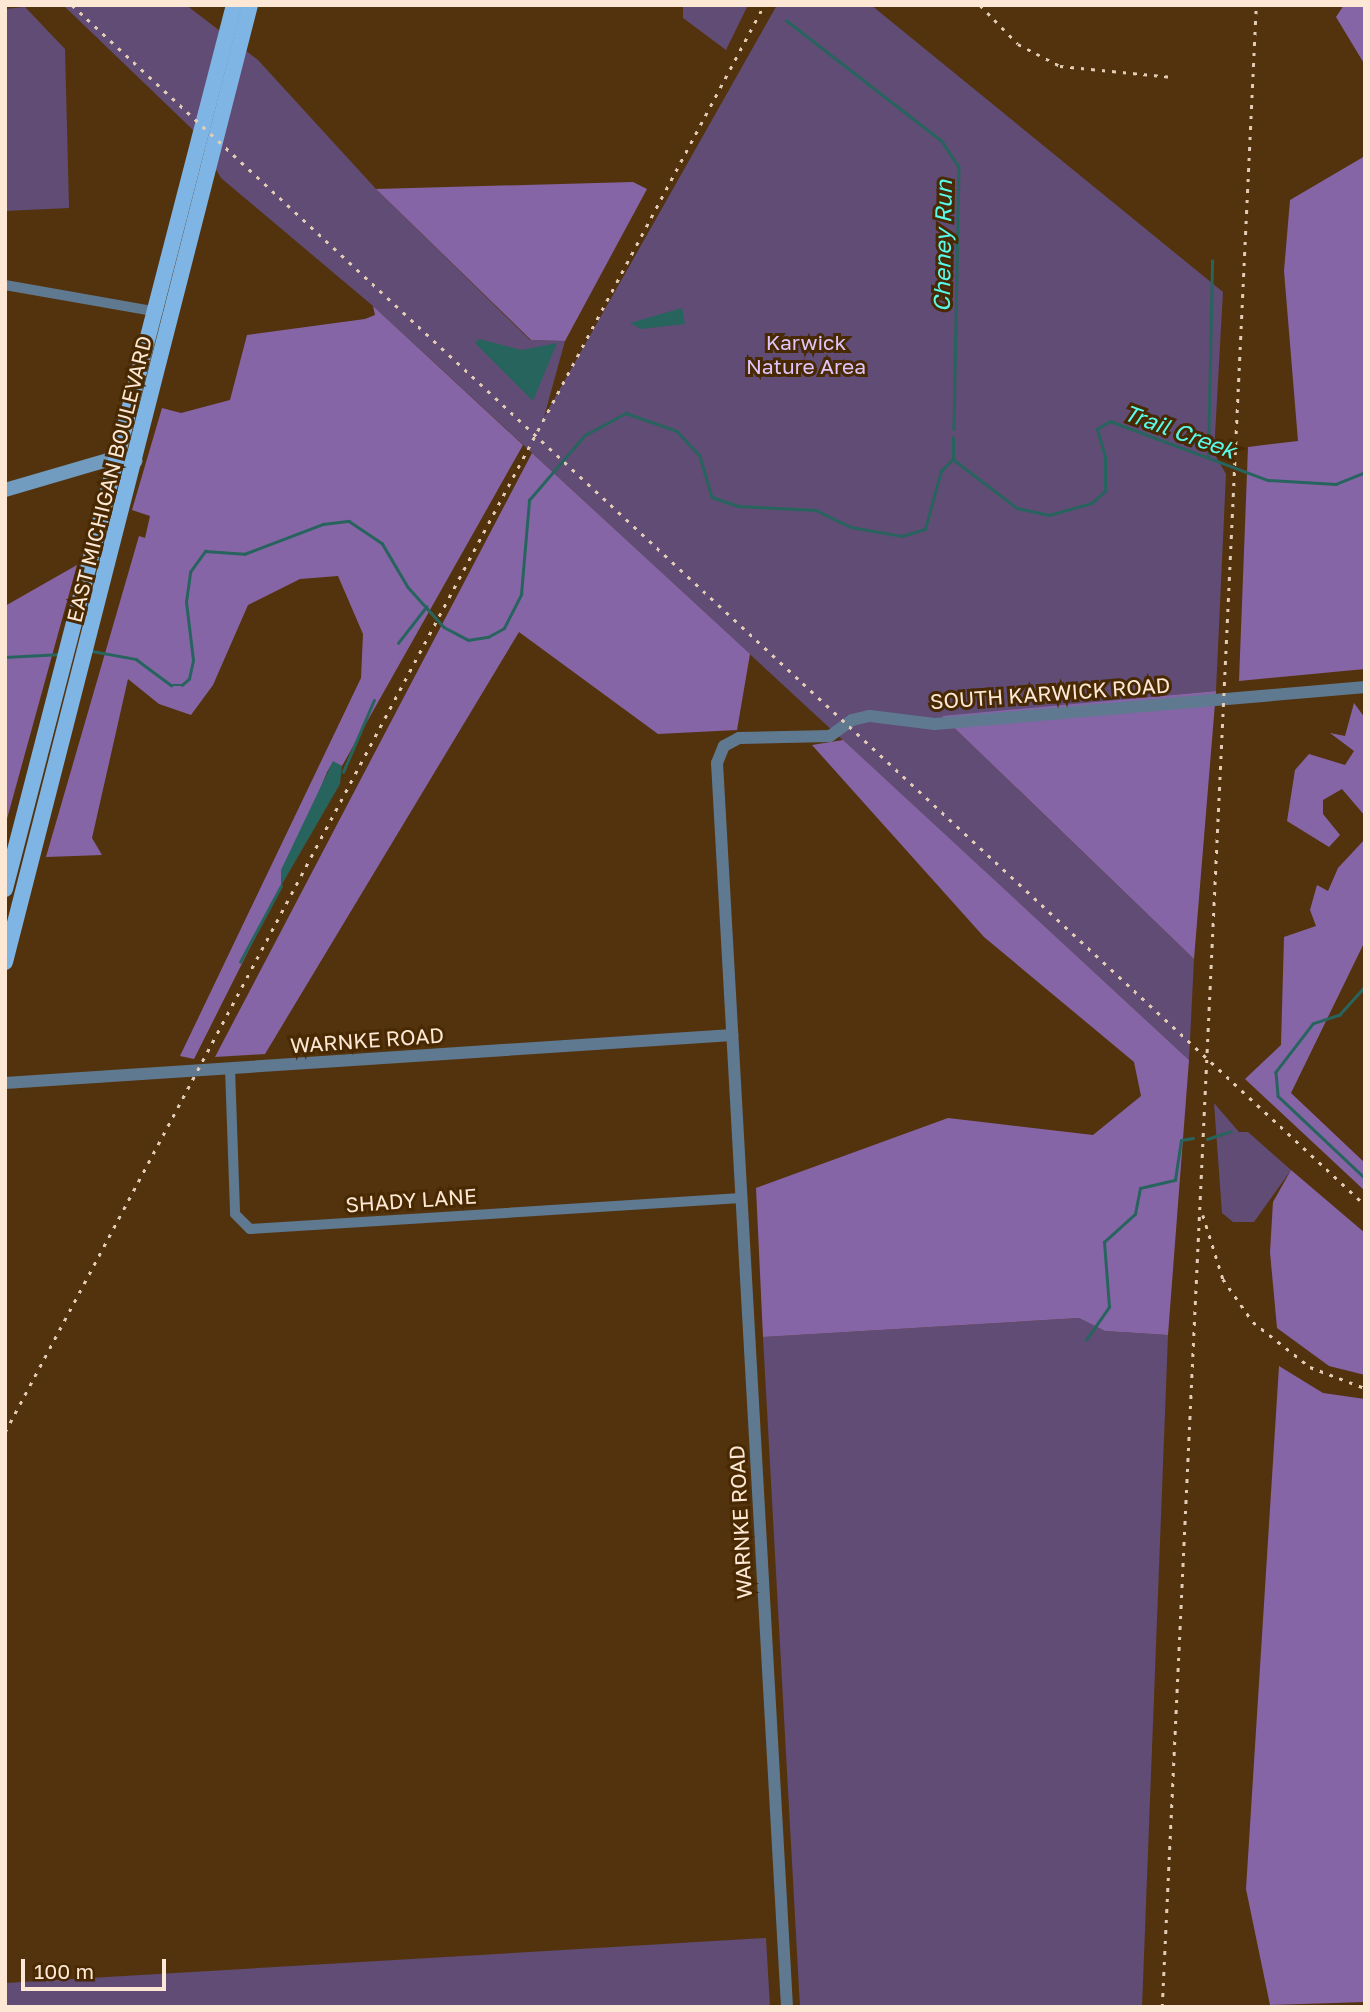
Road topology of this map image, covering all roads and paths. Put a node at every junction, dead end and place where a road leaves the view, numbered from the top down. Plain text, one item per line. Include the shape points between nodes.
1 (234, 5) edge
2 (250, 5) edge
3 (5, 285) edge
4 (164, 314) junction
5 (118, 457) junction
6 (135, 461) junction
7 (5, 490) edge
8 (1365, 687) edge
9 (717, 763) joint
10 (5, 889) edge
11 (5, 962) edge
12 (732, 1035) junction
13 (230, 1068) junction
14 (5, 1083) edge
15 (741, 1198) junction
16 (787, 2007) edge

1 - 4 main road, EAST MICHIGAN BOULEVARD
2 - 4 main road, EAST MICHIGAN BOULEVARD
3 - 4 street
4 - 5 main road, EAST MICHIGAN BOULEVARD
4 - 6 main road, EAST MICHIGAN BOULEVARD
5 - 6 main road
5 - 7 main road
5 - 10 main road, EAST MICHIGAN BOULEVARD
6 - 11 main road, EAST MICHIGAN BOULEVARD
8 - 9 street, SOUTH KARWICK ROAD via 935,724 870,716 852,720 830,736 739,738 724,746
9 - 12 street, WARNKE ROAD
12 - 13 street, WARNKE ROAD
12 - 15 street, WARNKE ROAD
13 - 14 street, WARNKE ROAD
13 - 15 street, SHADY LANE via 235,1214 250,1228
15 - 16 street, WARNKE ROAD

